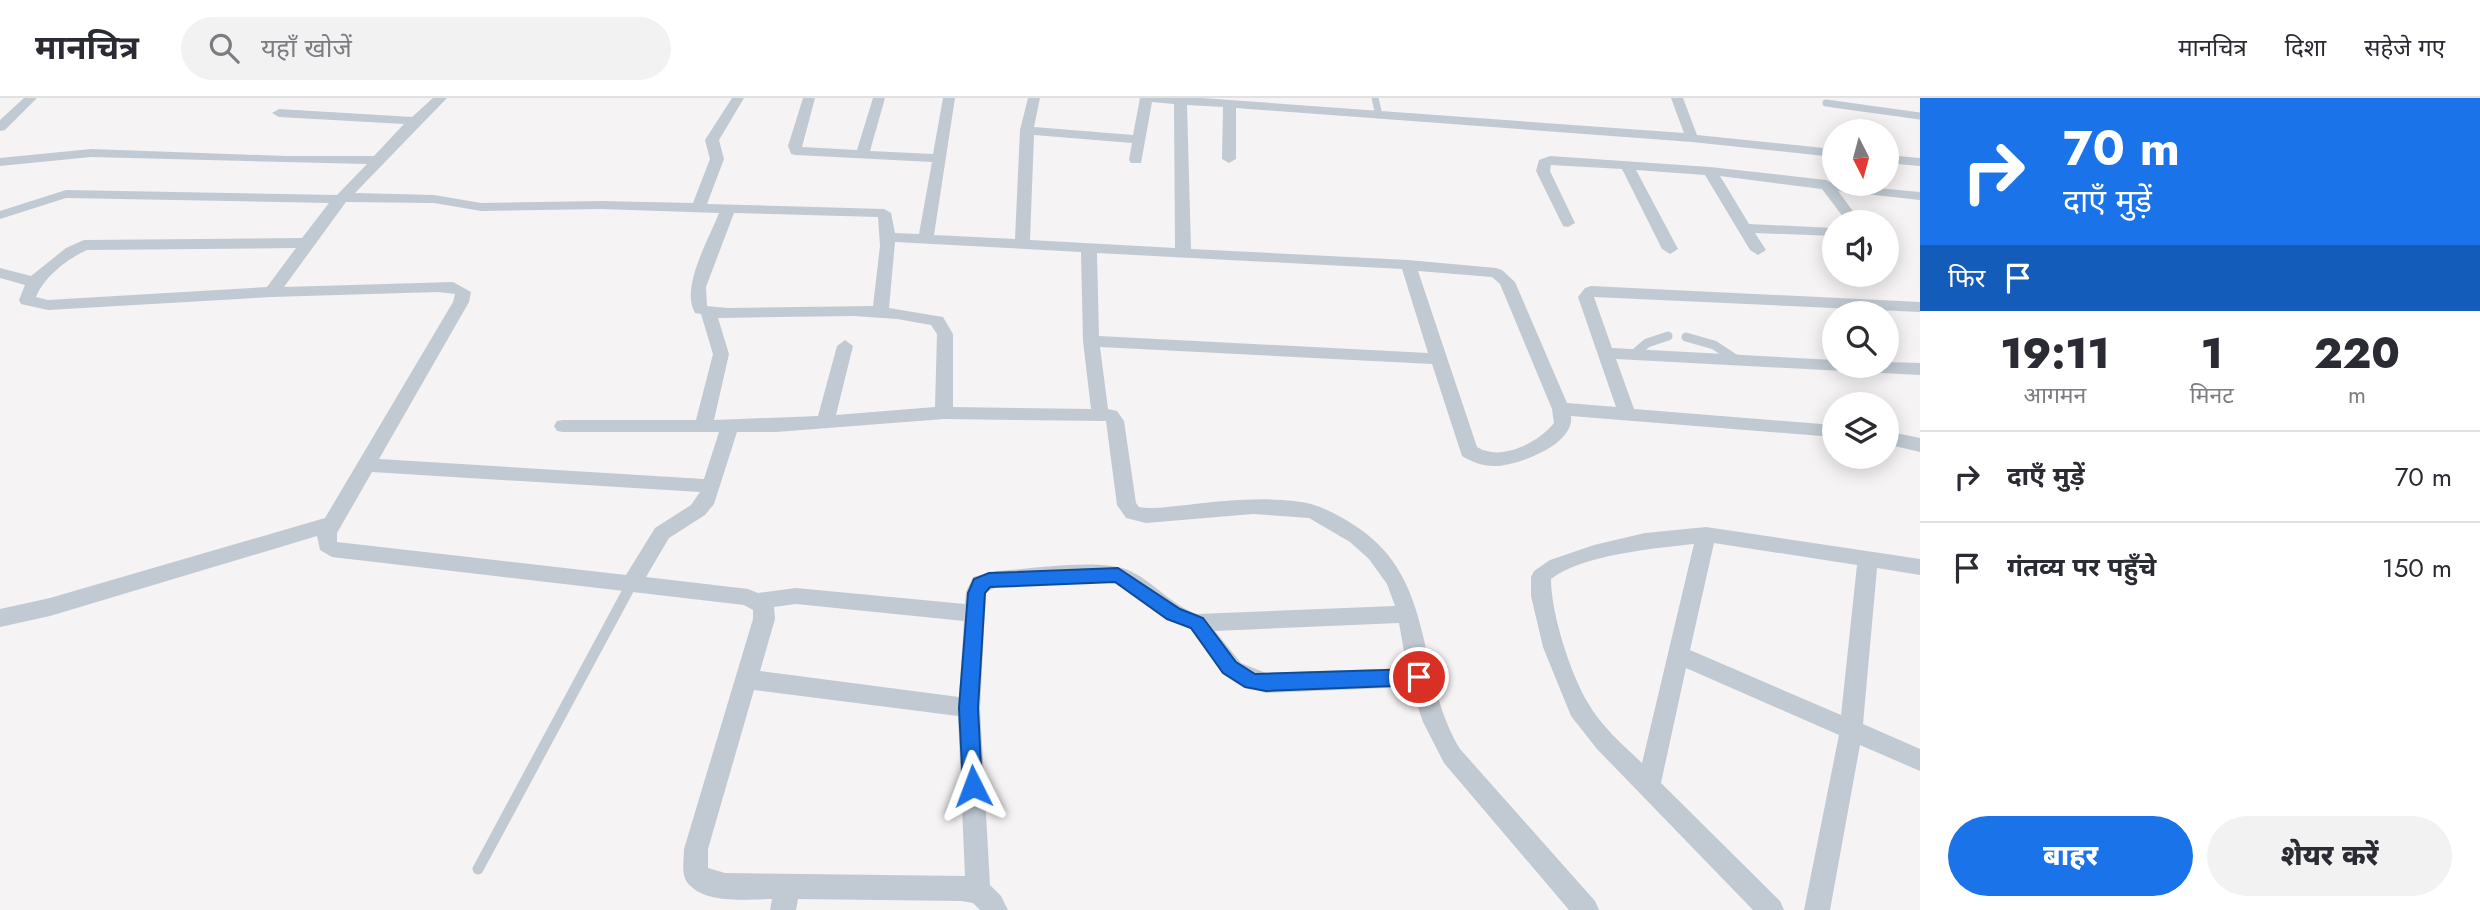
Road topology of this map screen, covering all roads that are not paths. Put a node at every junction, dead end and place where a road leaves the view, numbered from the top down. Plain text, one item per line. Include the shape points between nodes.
1 (30, 98) edge
2 (441, 98) edge
3 (738, 98) edge
4 (808, 98) edge
5 (878, 98) edge
6 (948, 98) edge
7 (1034, 98) edge
8 (1148, 98) edge
9 (1375, 98) edge
10 (1677, 98) edge
11 (1180, 100) junction
12 (1826, 103) dead end
13 (1230, 104) junction
14 (279, 113) dead end
15 (1379, 116) junction
16 (1920, 116) edge
17 (3, 121) edge
18 (415, 121) junction
19 (1027, 130) junction
20 (1692, 138) junction
21 (1139, 140) junction
22 (1822, 152) edge
23 (862, 155) junction
24 (939, 158) junction
25 (1228, 159) dead end
26 (379, 160) junction
27 (1136, 160) dead end
28 (1899, 160) edge
29 (0, 162) edge
30 (1920, 162) edge
31 (1626, 164) junction
32 (1710, 171) junction
33 (1822, 184) edge
34 (1899, 193) edge
35 (1920, 195) edge
36 (343, 198) junction
37 (699, 206) junction
38 (729, 207) junction
39 (0, 215) edge
40 (1568, 223) dead end
41 (1745, 228) junction
42 (1822, 231) edge
43 (887, 237) junction
44 (926, 239) junction
45 (306, 243) junction
46 (1022, 244) junction
47 (1089, 248) junction
48 (1670, 249) dead end
49 (1759, 250) dead end
50 (1182, 253) junction
51 (1408, 265) junction
52 (0, 273) edge
53 (34, 282) junction
54 (272, 292) junction
55 (1920, 307) edge
56 (708, 312) junction
57 (880, 313) junction
58 (1668, 336) dead end
59 (1686, 337) dead end
60 (1091, 341) junction
61 (845, 346) dead end
62 (1605, 353) junction
63 (1633, 355) junction
64 (1439, 359) junction
65 (1740, 362) junction
66 (1822, 365) edge
67 (1899, 368) edge
68 (1920, 369) edge
69 (1561, 409) junction
70 (1100, 412) junction
71 (944, 413) junction
72 (1627, 413) junction
73 (826, 421) junction
74 (563, 426) dead end
75 (703, 426) junction
76 (730, 426) junction
77 (1822, 429) edge
78 (1899, 440) edge
79 (1920, 445) edge
80 (367, 465) junction
81 (711, 486) junction
82 (332, 524) junction
83 (1706, 535) junction
84 (1868, 559) junction
85 (1920, 567) edge
86 (632, 583) junction
87 (758, 601) junction
88 (975, 614) junction
89 (1408, 614) junction
90 (0, 618) edge
91 (1197, 623) junction
92 (1679, 655) junction
93 (1419, 677) junction
94 (746, 679) junction
95 (969, 708) junction
96 (1851, 730) junction
97 (1920, 760) edge
98 (1648, 784) junction
99 (478, 869) dead end
100 (978, 891) junction
101 (785, 898) edge
102 (995, 910) edge
103 (1586, 910) edge
104 (1772, 910) edge
105 (1816, 910) edge

1 - 17 street
2 - 18 street
3 - 37 street via 712,140 717,159
4 - 23 street via 796,151
5 - 23 street
6 - 24 street
7 - 19 street
8 - 11 street
8 - 21 street
9 - 15 lane
10 - 20 street
11 - 13 street
11 - 50 street
12 - 16 lane
13 - 15 street
13 - 25 street
14 - 18 street
15 - 20 street
18 - 26 street
19 - 21 street
19 - 46 street
20 - 22 street
21 - 27 street
23 - 24 street
24 - 44 street
26 - 29 street via 91,153
26 - 36 street
28 - 30 street
31 - 32 street
31 - 40 street via 1544,163 1543,171
31 - 48 street
32 - 33 street
32 - 41 street
34 - 35 street
36 - 37 street via 434,199 494,207
36 - 39 street via 66,194
36 - 45 street
37 - 38 street
38 - 43 street via 884,213
38 - 56 street via 698,287 699,306
41 - 42 street
41 - 49 street
43 - 44 street
43 - 57 street
44 - 46 street
45 - 53 street via 91,244 71,251
45 - 54 street
46 - 47 street
47 - 50 street
47 - 60 street
50 - 51 street
51 - 64 street
51 - 69 street via 1487,272 1504,278
52 - 53 street
53 - 54 street via 27,300 48,305
54 - 80 street via 438,286 463,292
55 - 62 street via 1596,290 1586,297
56 - 57 street
56 - 75 street via 721,354
57 - 71 street via 942,325
58 - 63 lane via 1647,343
59 - 65 lane via 1714,345
60 - 64 street
60 - 70 street
61 - 73 street
62 - 63 street
62 - 72 street
63 - 65 street
64 - 69 street via 1465,443 1476,457 1506,457 1547,442 1563,424
65 - 66 street
67 - 68 street
69 - 72 street
70 - 71 street
70 - 89 street via 1115,421 1127,505 1133,513 1310,510 1375,551 1396,578
71 - 73 street
72 - 77 street
73 - 76 street
74 - 75 street
75 - 76 street
76 - 81 street
78 - 79 street
80 - 81 street
80 - 82 street
81 - 86 street via 698,510 662,533
82 - 86 street via 327,545 343,551
82 - 90 street
83 - 84 street
83 - 92 street
83 - 98 street via 1645,541 1594,553 1546,571 1539,582 1555,647 1579,709 1605,743
84 - 85 street
84 - 96 street
86 - 87 street
86 - 99 lane
87 - 88 street via 796,596
87 - 94 street via 764,619
88 - 91 street via 976,593 984,582 1111,573 1127,579 1173,614
88 - 95 street
89 - 91 street
89 - 93 street
91 - 93 street via 1229,667 1251,681
92 - 96 street
92 - 98 street
93 - 103 street via 1429,714 1452,757
94 - 95 street
94 - 101 street via 696,849 696,874 711,884
95 - 100 street
96 - 97 street
96 - 105 street
98 - 104 street
100 - 101 street via 962,888
100 - 102 street via 989,898

